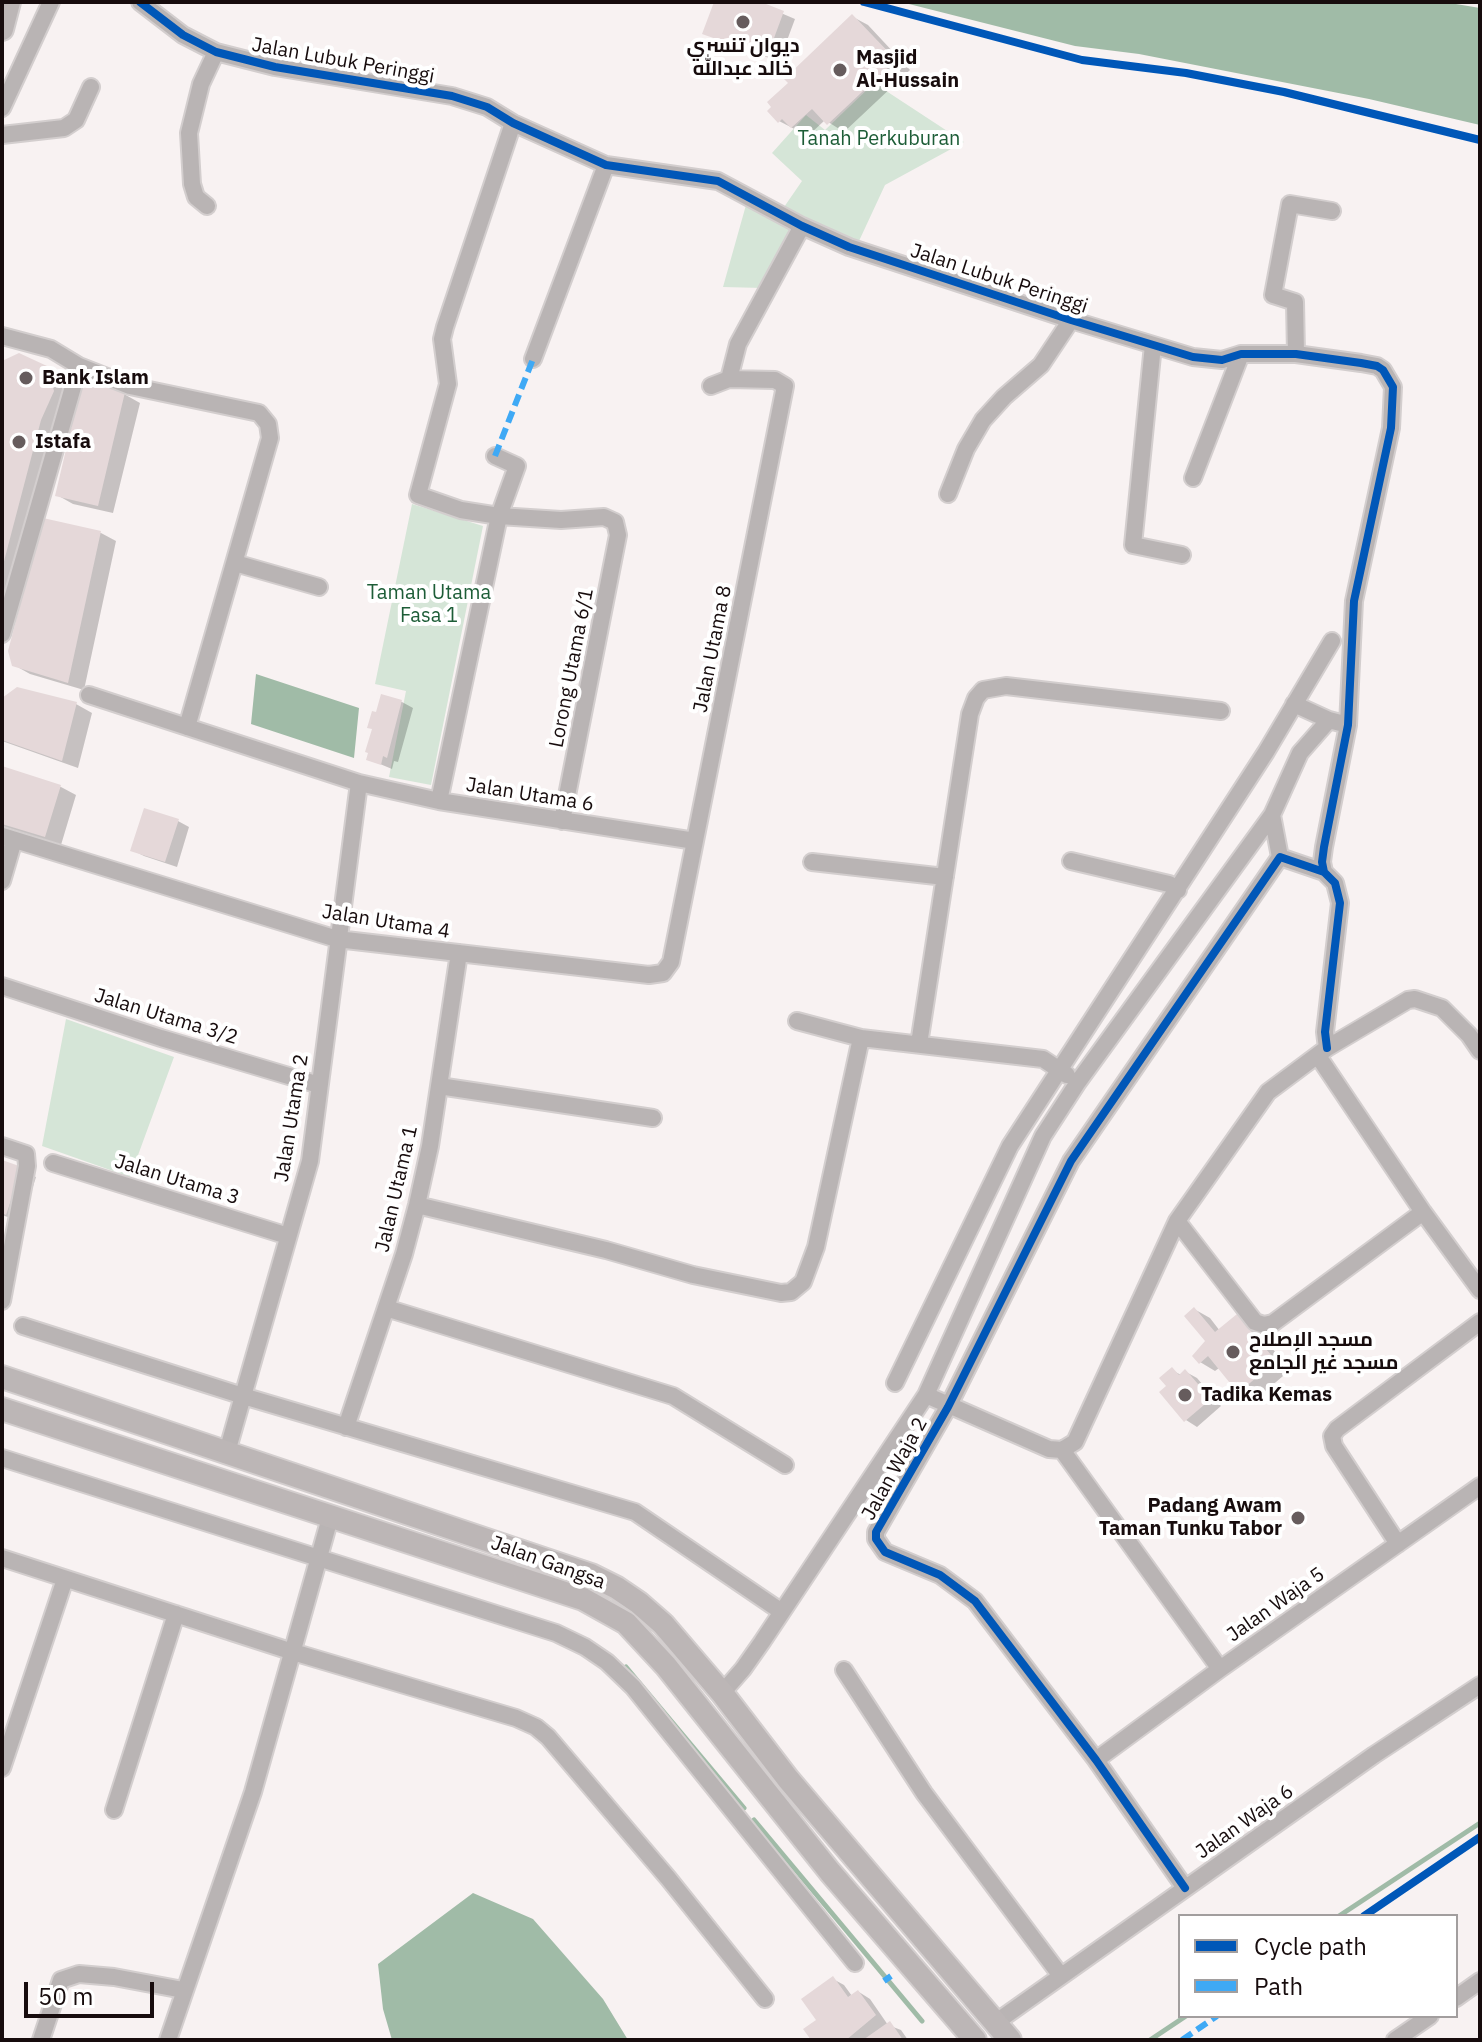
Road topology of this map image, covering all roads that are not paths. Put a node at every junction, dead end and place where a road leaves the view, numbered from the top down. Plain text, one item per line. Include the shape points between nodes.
1 (9, 2) edge
2 (51, 2) edge
3 (140, 2) edge
4 (2, 29) edge
5 (216, 52) junction
6 (91, 87) dead end
7 (2, 108) edge
8 (513, 123) junction
9 (2, 135) edge
10 (606, 165) junction
11 (207, 206) dead end
12 (1332, 211) dead end
13 (802, 226) junction
14 (1071, 320) junction
15 (2, 336) edge
16 (1153, 345) junction
17 (1241, 354) junction
18 (1296, 354) junction
19 (533, 359) dead end
20 (79, 366) junction
21 (729, 379) junction
22 (711, 386) dead end
23 (495, 456) dead end
24 (1193, 478) dead end
25 (948, 494) dead end
26 (499, 516) junction
27 (1182, 555) dead end
28 (235, 563) junction
29 (319, 587) dead end
30 (2, 634) edge
31 (1332, 641) dead end
32 (89, 695) dead end
33 (1294, 704) junction
34 (1221, 711) dead end
35 (1329, 720) junction
36 (1348, 725) junction
37 (187, 727) junction
38 (359, 783) junction
39 (439, 801) junction
40 (1272, 815) junction
41 (562, 821) junction
42 (8, 838) edge
43 (695, 841) junction
44 (1280, 857) junction
45 (1071, 861) dead end
46 (812, 862) dead end
47 (1324, 872) junction
48 (945, 877) junction
49 (2, 881) edge
50 (1178, 890) junction
51 (337, 939) junction
52 (459, 953) junction
53 (663, 973) joint
54 (2, 986) edge
55 (797, 1021) dead end
56 (861, 1038) junction
57 (919, 1044) junction
58 (1480, 1051) edge
59 (1323, 1052) junction
60 (1059, 1069) junction
61 (1078, 1082) junction
62 (319, 1085) junction
63 (439, 1086) junction
64 (653, 1118) dead end
65 (2, 1146) edge
66 (53, 1163) dead end
67 (417, 1205) junction
68 (1423, 1212) junction
69 (1177, 1221) junction
70 (967, 1234) junction
71 (288, 1236) junction
72 (993, 1246) junction
73 (1480, 1290) edge
74 (2, 1301) edge
75 (386, 1308) junction
76 (1480, 1322) edge
77 (23, 1326) dead end
78 (2, 1377) edge
79 (895, 1383) dead end
80 (926, 1395) junction
81 (243, 1396) junction
82 (948, 1407) junction
83 (2, 1409) edge
84 (346, 1427) junction
85 (1062, 1450) junction
86 (227, 1452) junction
87 (2, 1458) edge
88 (785, 1465) dead end
89 (1480, 1486) edge
90 (330, 1518) junction
91 (1398, 1544) junction
92 (2, 1558) edge
93 (317, 1558) junction
94 (65, 1579) junction
95 (782, 1612) junction
96 (176, 1614) junction
97 (293, 1652) junction
98 (1220, 1669) junction
99 (844, 1670) dead end
100 (1480, 1685) edge
101 (722, 1693) junction
102 (1096, 1760) junction
103 (2, 1768) edge
104 (114, 1810) dead end
105 (1185, 1888) junction
106 (855, 1963) dead end
107 (1061, 1976) junction
108 (1480, 1981) edge
109 (183, 1990) junction
110 (1458, 1997) edge
111 (765, 1999) dead end
112 (1427, 2018) edge
113 (1002, 2032) edge
114 (41, 2040) edge
115 (168, 2040) edge
116 (975, 2040) edge
117 (1395, 2040) edge

1 - 4 main road
2 - 7 street
3 - 5 street, Jalan Lubuk Peringgi
5 - 8 street, Jalan Lubuk Peringgi via 452,96 487,107
5 - 11 street via 201,84 189,133 192,184 196,197
6 - 9 street via 76,120 64,128
8 - 10 street, Jalan Lubuk Peringgi
8 - 26 street via 445,327 448,384 418,495
10 - 13 street, Jalan Lubuk Peringgi via 718,181
10 - 19 street
12 - 18 street via 1290,204 1273,295 1295,302
13 - 14 street, Jalan Lubuk Peringgi via 849,247
13 - 21 street via 738,344
14 - 16 street, Jalan Lubuk Peringgi
14 - 25 street via 1041,365 983,420
15 - 20 street via 51,349
16 - 17 street, Jalan Lubuk Peringgi via 1207,360
16 - 27 street via 1133,545
17 - 18 street, Jalan Lubuk Peringgi
17 - 24 street
18 - 36 street, Jalan Lubuk Peringgi via 1377,366 1393,387 1391,428 1354,601
20 - 28 street via 138,388 259,413 268,424 270,438
20 - 30 street
21 - 22 street
21 - 43 street, Jalan Utama 8 via 775,380 785,386
23 - 26 street via 517,466
26 - 39 street
26 - 41 street, Lorong Utama 6/1 via 604,517 615,522 618,535
28 - 29 street
28 - 37 street
31 - 33 street
32 - 37 street
33 - 35 street
33 - 50 street
34 - 48 street via 1006,686 983,690 970,714
35 - 36 street
35 - 40 street via 1300,753
36 - 47 street, Jalan Lubuk Peringgi via 1324,847
37 - 38 street
38 - 39 street, Jalan Utama 6
38 - 51 street, Jalan Utama 2
39 - 41 street, Jalan Utama 6
40 - 44 street
40 - 61 street
41 - 43 street, Jalan Utama 6
42 - 49 street
42 - 51 street, Jalan Utama 4
43 - 53 street, Jalan Utama 8 via 671,962
44 - 47 street
44 - 82 street, Jalan Waja 2 via 1071,1161
45 - 50 street
46 - 48 street
47 - 59 street via 1335,883 1340,903
48 - 57 street
50 - 60 street
51 - 52 street, Jalan Utama 4
51 - 62 street, Jalan Utama 2
52 - 53 street, Jalan Utama 4
52 - 63 street, Jalan Utama 1
54 - 62 street, Jalan Utama 3/2
55 - 56 street
56 - 57 street
56 - 67 street via 816,1247 803,1282 791,1292 693,1275
57 - 60 street via 1043,1059
58 - 59 street via 1442,1008 1415,999
59 - 68 street
59 - 69 street via 1268,1092
60 - 61 street
60 - 70 street via 1010,1146
61 - 72 street via 1043,1136
62 - 71 street, Jalan Utama 2 via 310,1161
63 - 64 street
63 - 67 street, Jalan Utama 1
65 - 74 street via 26,1154 27,1166
66 - 71 street, Jalan Utama 3
67 - 75 street, Jalan Utama 1
68 - 69 street via 1264,1325 1255,1322
68 - 73 street
69 - 85 street via 1075,1442
70 - 72 street
70 - 79 street
71 - 81 street, Jalan Utama 2
72 - 80 street
75 - 84 street, Jalan Utama 1
75 - 88 street via 673,1396
76 - 91 street via 1332,1436
77 - 81 street
78 - 86 main road, Jalan Gangsa
80 - 82 street
80 - 95 street
81 - 84 street
81 - 86 street, Jalan Utama 2
82 - 85 street
82 - 102 street, Jalan Waja 2 via 876,1539 885,1552 940,1575 975,1601
83 - 90 main road, Jalan Gangsa
84 - 95 street via 635,1512
85 - 98 street
86 - 101 main road, Jalan Gangsa via 604,1582 663,1624
87 - 93 street
89 - 91 street, Jalan Waja 5
90 - 93 street
90 - 116 main road, Jalan Gangsa via 583,1599 626,1623
91 - 98 street, Jalan Waja 5
92 - 94 street
93 - 97 street
93 - 106 street via 556,1633 607,1662 633,1687
94 - 96 street
94 - 103 street
95 - 101 street
96 - 97 street
96 - 104 street
97 - 109 street via 253,1792
97 - 111 street via 536,1727
98 - 102 street, Jalan Waja 5
99 - 107 street via 924,1793
100 - 105 street, Jalan Waja 6
101 - 113 main road, Jalan Gangsa
102 - 105 street, Jalan Waja 2
105 - 107 street, Jalan Waja 6
107 - 113 street, Jalan Waja 6
108 - 110 street
109 - 114 street via 79,1974 61,1980
109 - 115 street
112 - 117 street

